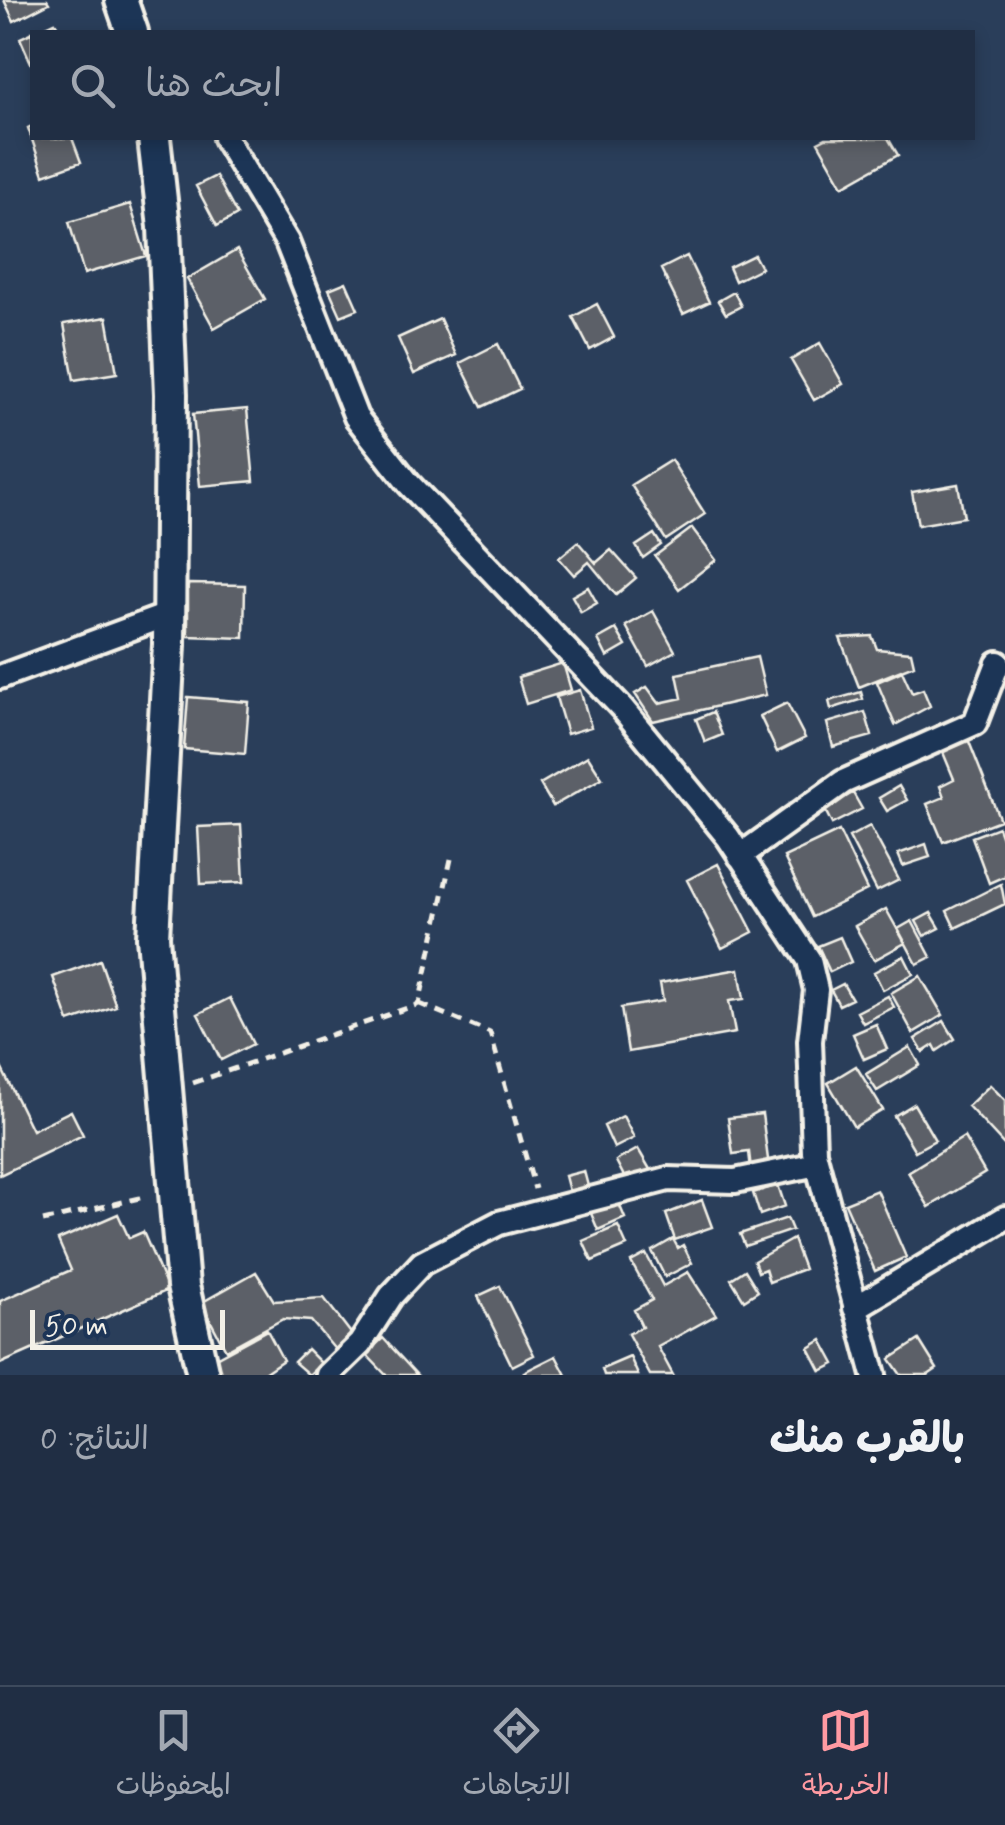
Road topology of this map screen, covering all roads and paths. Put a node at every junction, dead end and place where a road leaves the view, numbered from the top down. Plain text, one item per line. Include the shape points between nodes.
1 (121, 0) edge
2 (131, 30) edge
3 (154, 140) edge
4 (226, 140) edge
5 (170, 614) junction
6 (998, 663) dead end
7 (0, 677) edge
8 (740, 856) junction
9 (450, 858) dead end
10 (420, 1004) junction
11 (166, 1092) junction
12 (817, 1164) junction
13 (175, 1190) junction
14 (541, 1212) junction
15 (1005, 1218) edge
16 (42, 1221) dead end
17 (855, 1308) junction
18 (203, 1375) edge
19 (328, 1375) edge
20 (874, 1375) edge

1 - 2 street
3 - 5 street via 171,394
4 - 8 street via 287,242 356,417 409,484 622,708
5 - 7 street
5 - 11 street via 153,937
6 - 8 street via 975,723 843,782
8 - 12 street via 809,960 816,990 810,1042
9 - 10 path
10 - 11 path
10 - 14 path via 490,1032
11 - 13 street
12 - 14 street via 736,1181 668,1179
12 - 17 street
13 - 16 path
13 - 18 street via 183,1286
14 - 19 street via 499,1223 422,1262
15 - 17 street
17 - 20 street

